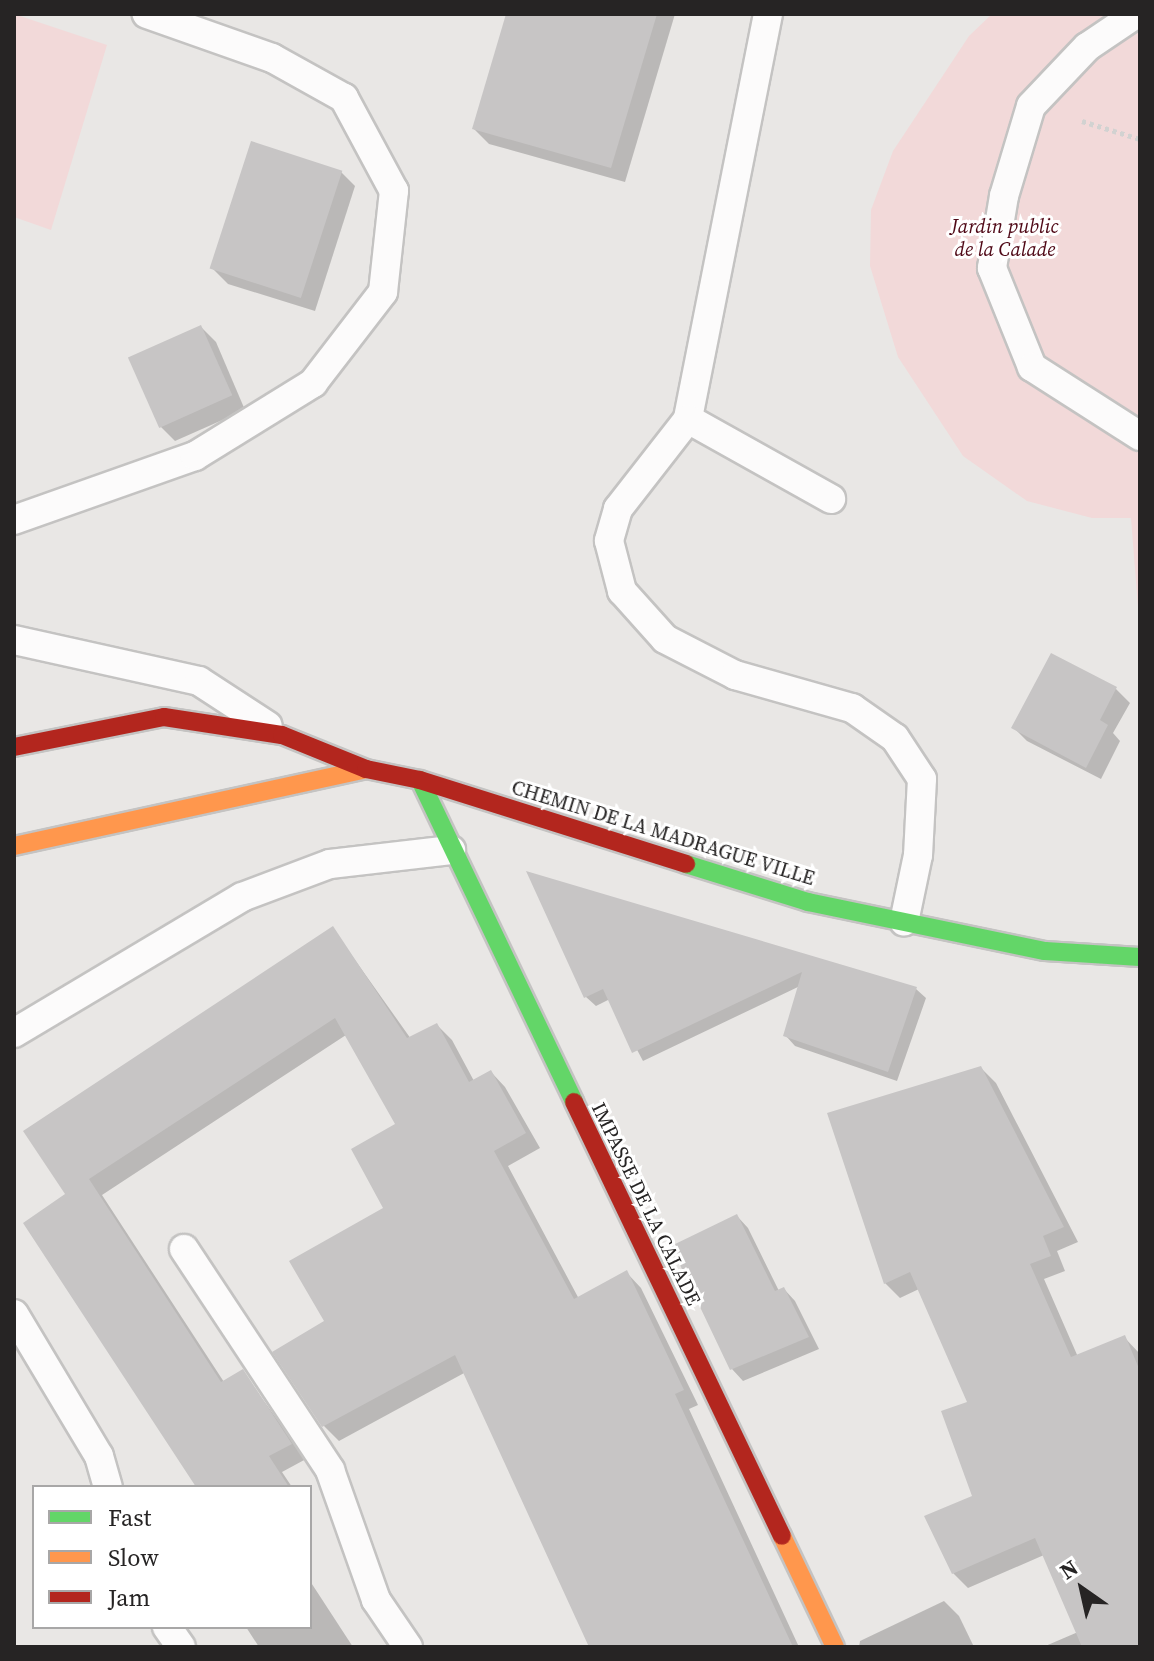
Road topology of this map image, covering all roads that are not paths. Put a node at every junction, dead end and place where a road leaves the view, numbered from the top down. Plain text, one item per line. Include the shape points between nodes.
1 (147, 14) edge
2 (768, 14) edge
3 (1136, 14) edge
4 (688, 419) junction
5 (1140, 436) edge
6 (831, 499) dead end
7 (14, 520) edge
8 (14, 640) edge
9 (282, 735) junction
10 (14, 747) edge
11 (366, 769) junction
12 (420, 780) junction
13 (14, 846) edge
14 (451, 850) junction
15 (904, 922) junction
16 (1140, 957) edge
17 (14, 1033) edge
18 (184, 1249) dead end
19 (14, 1314) edge
20 (107, 1485) edge
21 (168, 1629) edge
22 (181, 1647) edge
23 (408, 1647) edge
24 (835, 1647) edge

1 - 7 lane via 272,58 344,98 394,191 383,292 313,383 195,456
2 - 4 lane
3 - 5 lane via 1087,47 1031,106 1004,196 992,268 1032,367
4 - 6 lane
4 - 15 lane via 618,509 609,541 622,591 665,639 735,675 852,708 895,738 922,779 918,855
8 - 9 lane via 199,681
9 - 10 street, CHEMIN DE LA MADRAGUE VILLE via 164,717
9 - 11 street, CHEMIN DE LA MADRAGUE VILLE
11 - 12 street, CHEMIN DE LA MADRAGUE VILLE
11 - 13 street, CHEMIN DE LA MADRAGUE VILLE
12 - 14 street, IMPASSE DE LA CALADE
12 - 15 street, CHEMIN DE LA MADRAGUE VILLE via 735,882
14 - 17 lane via 330,864 242,897
14 - 24 street, IMPASSE DE LA CALADE
15 - 16 street, CHEMIN DE LA MADRAGUE VILLE via 1045,951
18 - 23 lane via 330,1470 376,1600
19 - 20 lane via 99,1456
21 - 22 lane

